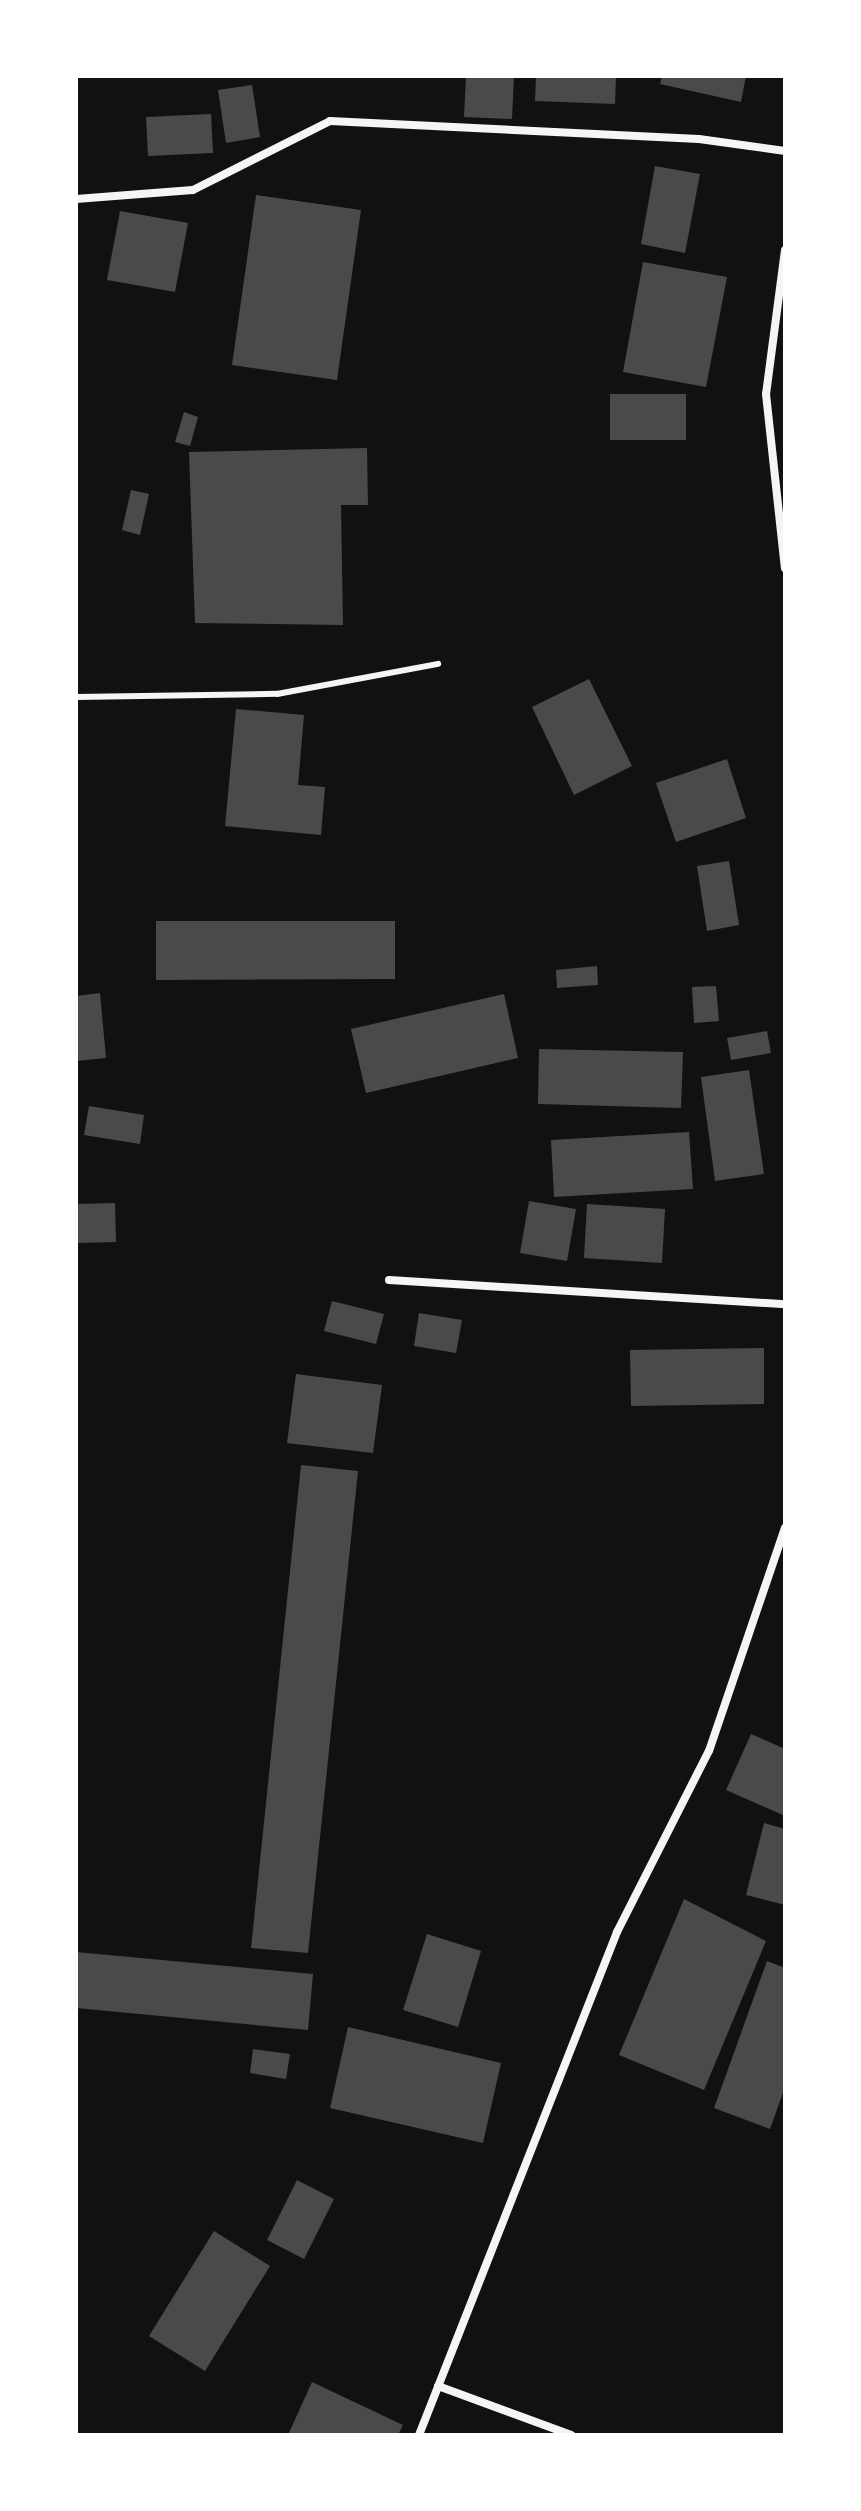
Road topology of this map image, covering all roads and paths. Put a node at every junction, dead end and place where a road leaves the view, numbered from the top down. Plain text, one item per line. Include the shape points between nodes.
1 (785, 151) edge
2 (76, 199) edge
3 (785, 250) edge
4 (785, 568) edge
5 (438, 664) dead end
6 (76, 697) edge
7 (389, 1280) dead end
8 (785, 1304) edge
9 (785, 1528) edge
10 (782, 1556) edge
11 (438, 2386) junction
12 (419, 2435) edge
13 (571, 2435) edge

1 - 2 street via 699,139 330,121 193,190
3 - 4 street via 766,394
5 - 6 lane via 277,694
7 - 8 street
9 - 10 street
10 - 11 street via 709,1751 617,1932
11 - 12 street
11 - 13 street

